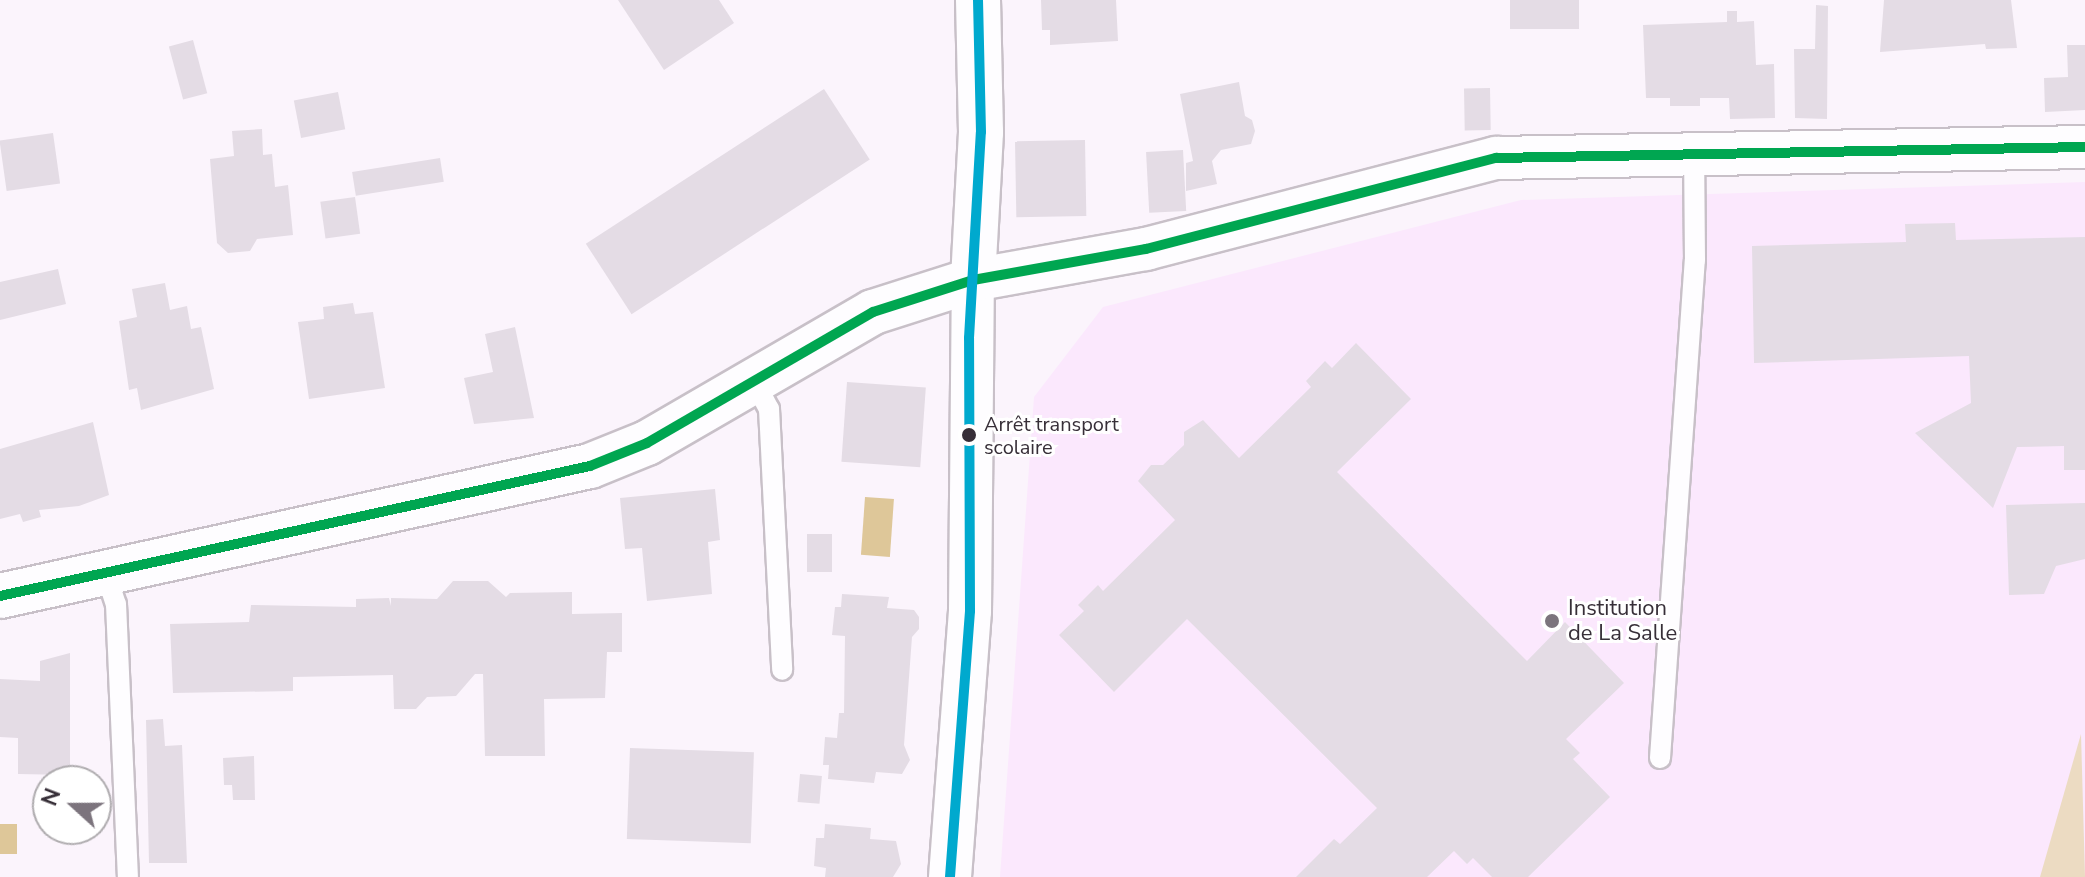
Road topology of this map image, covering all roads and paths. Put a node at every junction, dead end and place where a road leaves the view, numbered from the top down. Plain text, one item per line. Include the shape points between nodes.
1 (978, 0) edge
2 (2085, 147) edge
3 (1694, 155) junction
4 (973, 280) junction
5 (754, 381) junction
6 (106, 574) junction
7 (0, 596) edge
8 (782, 670) dead end
9 (1660, 758) dead end
10 (128, 877) edge
11 (950, 877) edge

1 - 4 street via 981,132
2 - 3 street
3 - 4 street via 1496,158 1146,249
3 - 9 lane via 1695,260
4 - 5 street via 873,312
4 - 11 street via 970,611
5 - 6 street via 647,443 590,466
5 - 8 lane via 769,409
6 - 7 street
6 - 10 lane via 116,604

